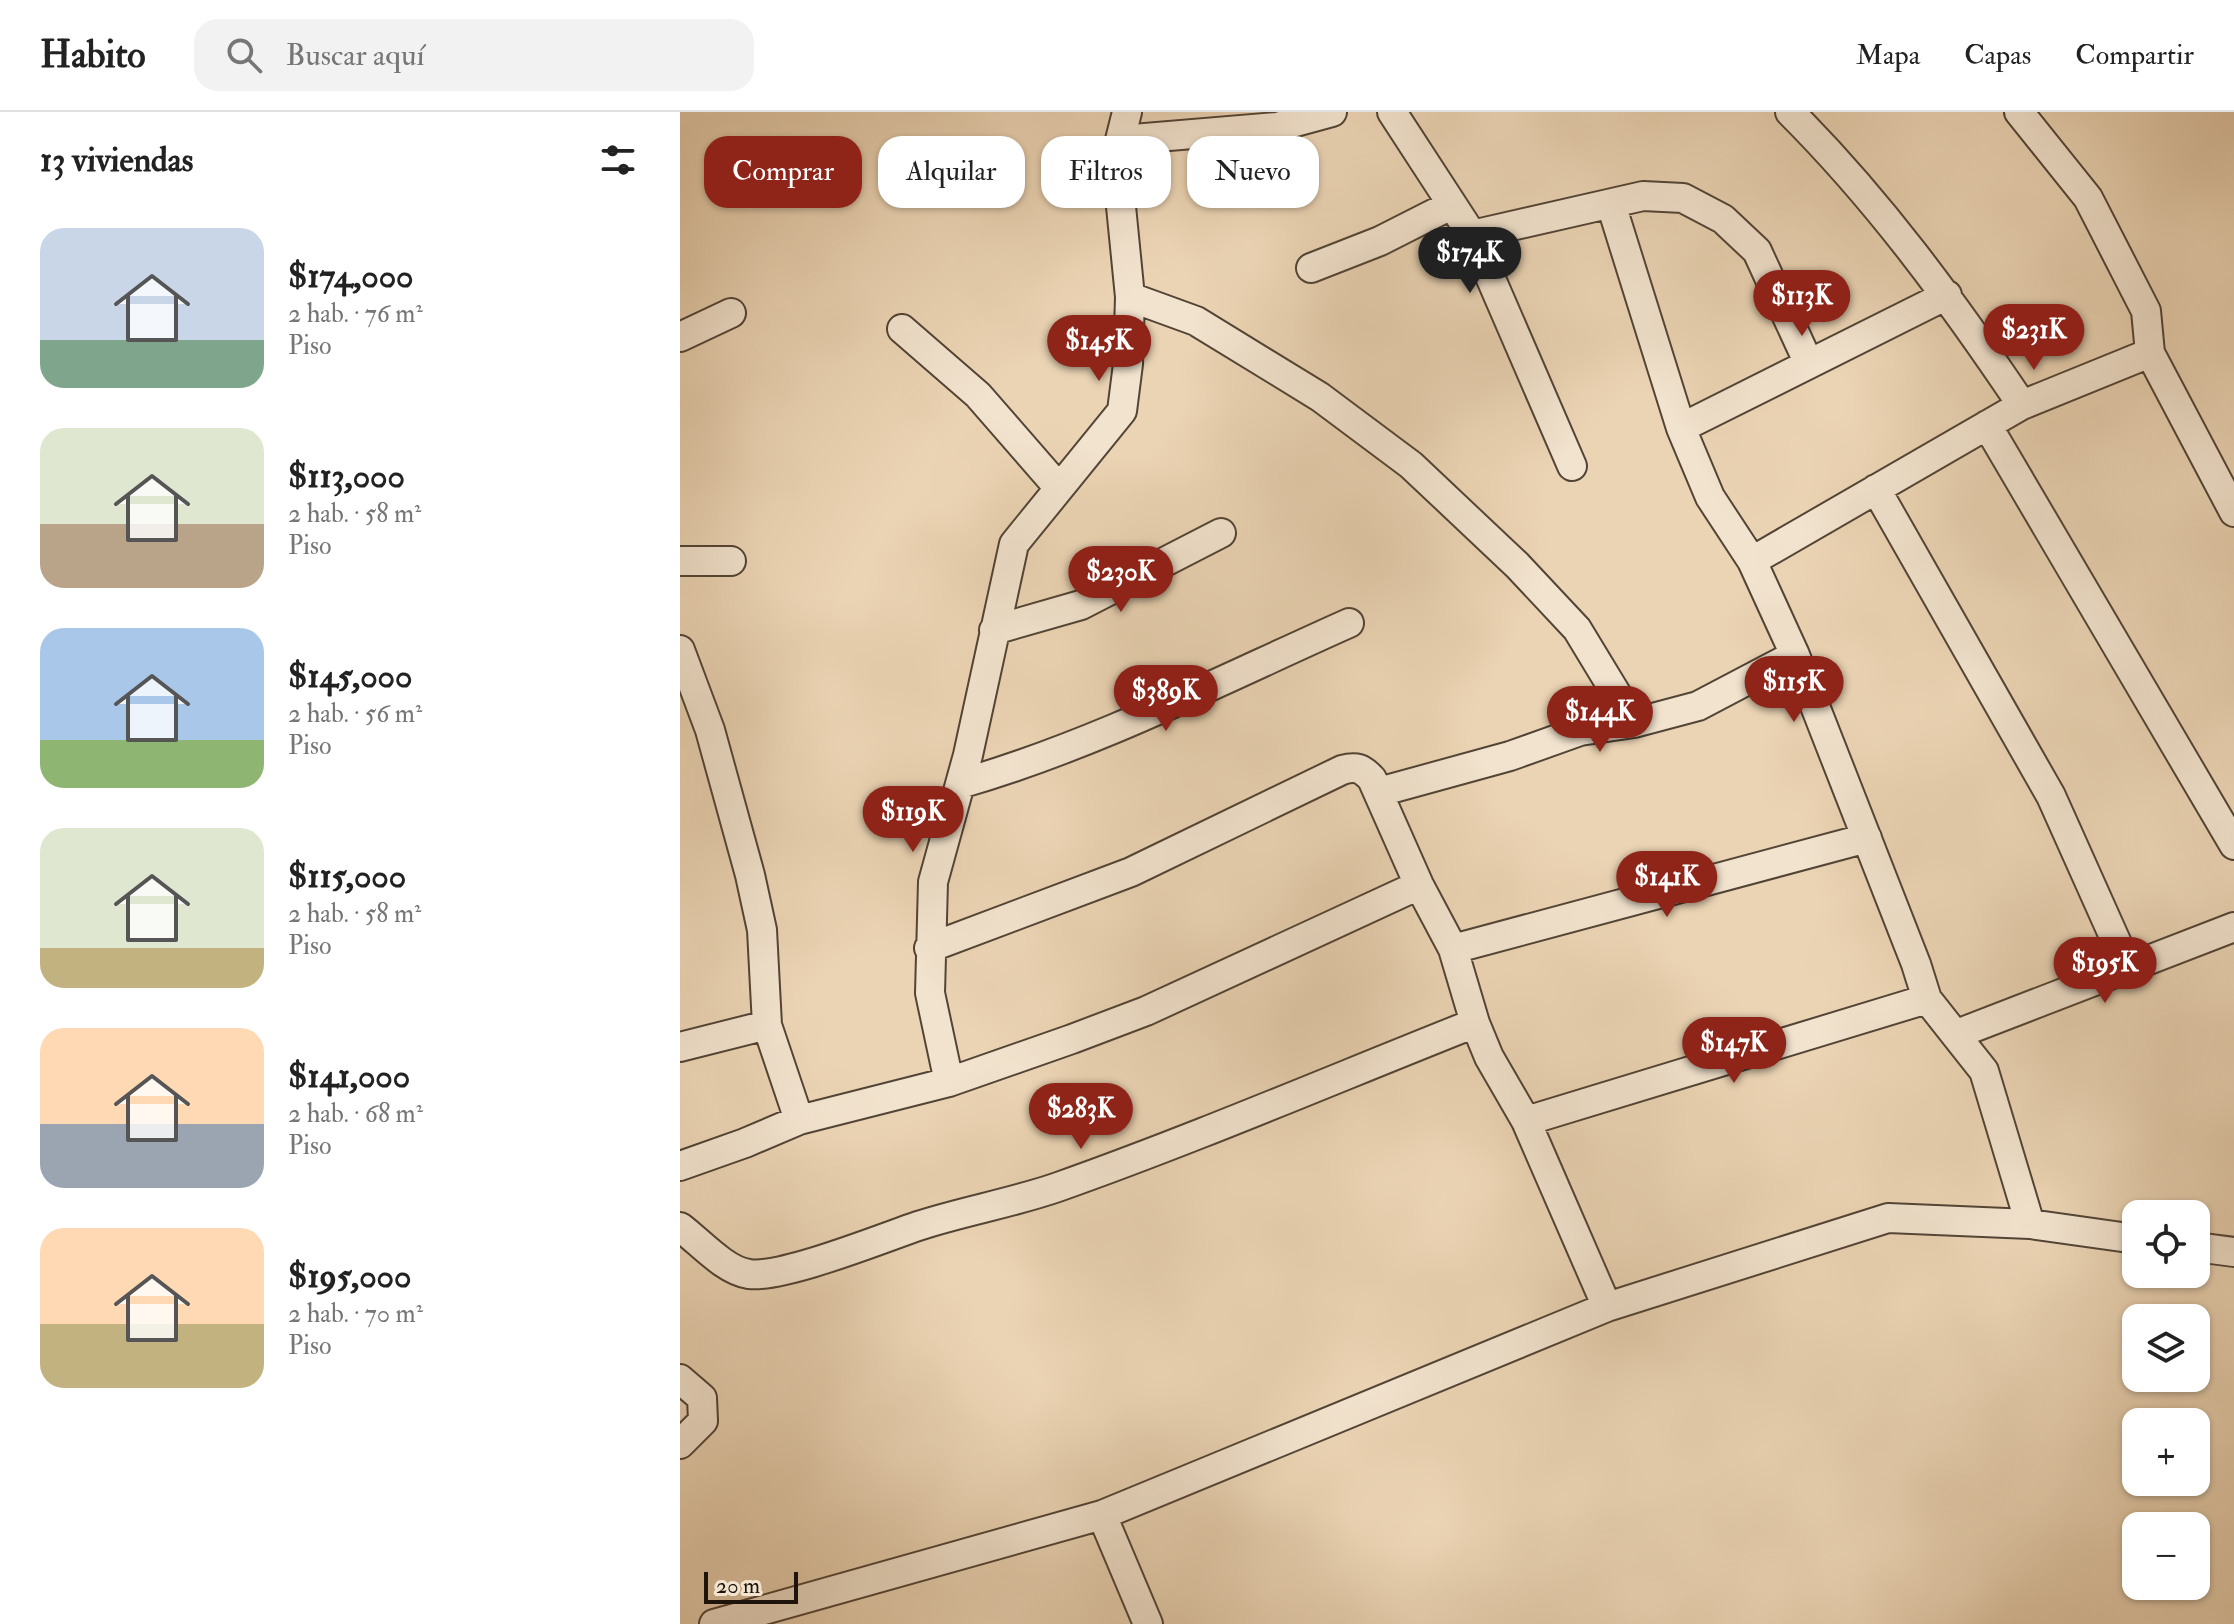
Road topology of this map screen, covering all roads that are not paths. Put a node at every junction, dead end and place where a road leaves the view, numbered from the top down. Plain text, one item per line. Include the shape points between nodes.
1 (1127, 112) edge
2 (1332, 112) edge
3 (1392, 112) edge
4 (1790, 112) edge
5 (2019, 112) edge
6 (1122, 136) edge
7 (1169, 136) edge
8 (1611, 204) junction
9 (1451, 205) junction
10 (1121, 208) edge
11 (1472, 235) junction
12 (1311, 268) dead end
13 (1947, 295) junction
14 (1130, 297) junction
15 (731, 313) dead end
16 (902, 329) dead end
17 (680, 337) edge
18 (2150, 353) junction
19 (1809, 364) junction
20 (2022, 405) junction
21 (1987, 425) junction
22 (1681, 428) junction
23 (1572, 466) dead end
24 (1059, 488) junction
25 (1876, 489) junction
26 (2234, 512) edge
27 (1221, 533) dead end
28 (680, 561) edge
29 (731, 561) dead end
30 (1752, 561) junction
31 (1349, 623) dead end
32 (994, 630) junction
33 (680, 650) edge
34 (1795, 655) junction
35 (1634, 723) junction
36 (960, 784) junction
37 (1379, 792) junction
38 (1867, 838) junction
39 (2234, 845) edge
40 (1419, 885) junction
41 (2234, 927) edge
42 (929, 948) junction
43 (1453, 949) junction
44 (2128, 968) junction
45 (1927, 999) junction
46 (1475, 1023) junction
47 (767, 1025) junction
48 (1957, 1034) junction
49 (680, 1047) edge
50 (949, 1082) junction
51 (799, 1120) junction
52 (1526, 1121) junction
53 (680, 1166) edge
54 (2030, 1224) junction
55 (680, 1227) edge
56 (2122, 1237) edge
57 (2210, 1249) edge
58 (2234, 1252) edge
59 (1607, 1307) junction
60 (680, 1379) edge
61 (680, 1444) edge
62 (1102, 1515) junction
63 (714, 1624) edge
64 (1148, 1624) edge

1 - 6 street
2 - 7 street via 1277,127
3 - 9 street
4 - 13 street via 1837,159
5 - 18 street via 2088,198 2146,311
8 - 11 street
8 - 19 street via 1643,196 1683,198 1723,219 1757,251
8 - 22 street
9 - 11 street
9 - 12 street
10 - 14 street
11 - 23 street
13 - 19 street
13 - 20 street
14 - 24 street via 1122,411
14 - 35 street via 1196,321 1320,397 1411,465 1577,629
15 - 17 street
16 - 24 street via 978,395
18 - 20 street
18 - 26 street
19 - 22 street
20 - 21 street
21 - 25 street
21 - 39 street
22 - 30 street via 1710,497
24 - 32 street via 1014,544
25 - 30 street
25 - 44 street via 2051,796
27 - 32 street via 1081,605
28 - 29 street
30 - 34 street
31 - 36 street via 1102,733 1015,769
32 - 36 street
33 - 47 street via 710,730 750,875 762,930
34 - 35 street via 1698,706
34 - 38 street
35 - 37 street via 1580,731
36 - 42 street via 933,882
37 - 40 street
37 - 42 street via 1363,769 1342,770 1131,872
38 - 43 street
38 - 45 street
40 - 43 street
40 - 50 street via 1146,1011
41 - 44 street
42 - 50 street via 930,993
43 - 46 street
44 - 48 street
45 - 48 street
45 - 52 street
46 - 52 street
46 - 55 street via 1053,1189 805,1264 747,1274
47 - 49 street
47 - 51 street
48 - 54 street via 1984,1071
50 - 51 street
51 - 53 street
52 - 59 street
54 - 56 street
54 - 59 street via 1888,1218
57 - 58 street
59 - 62 street
60 - 61 street via 702,1398 703,1421
62 - 63 street
62 - 64 street

